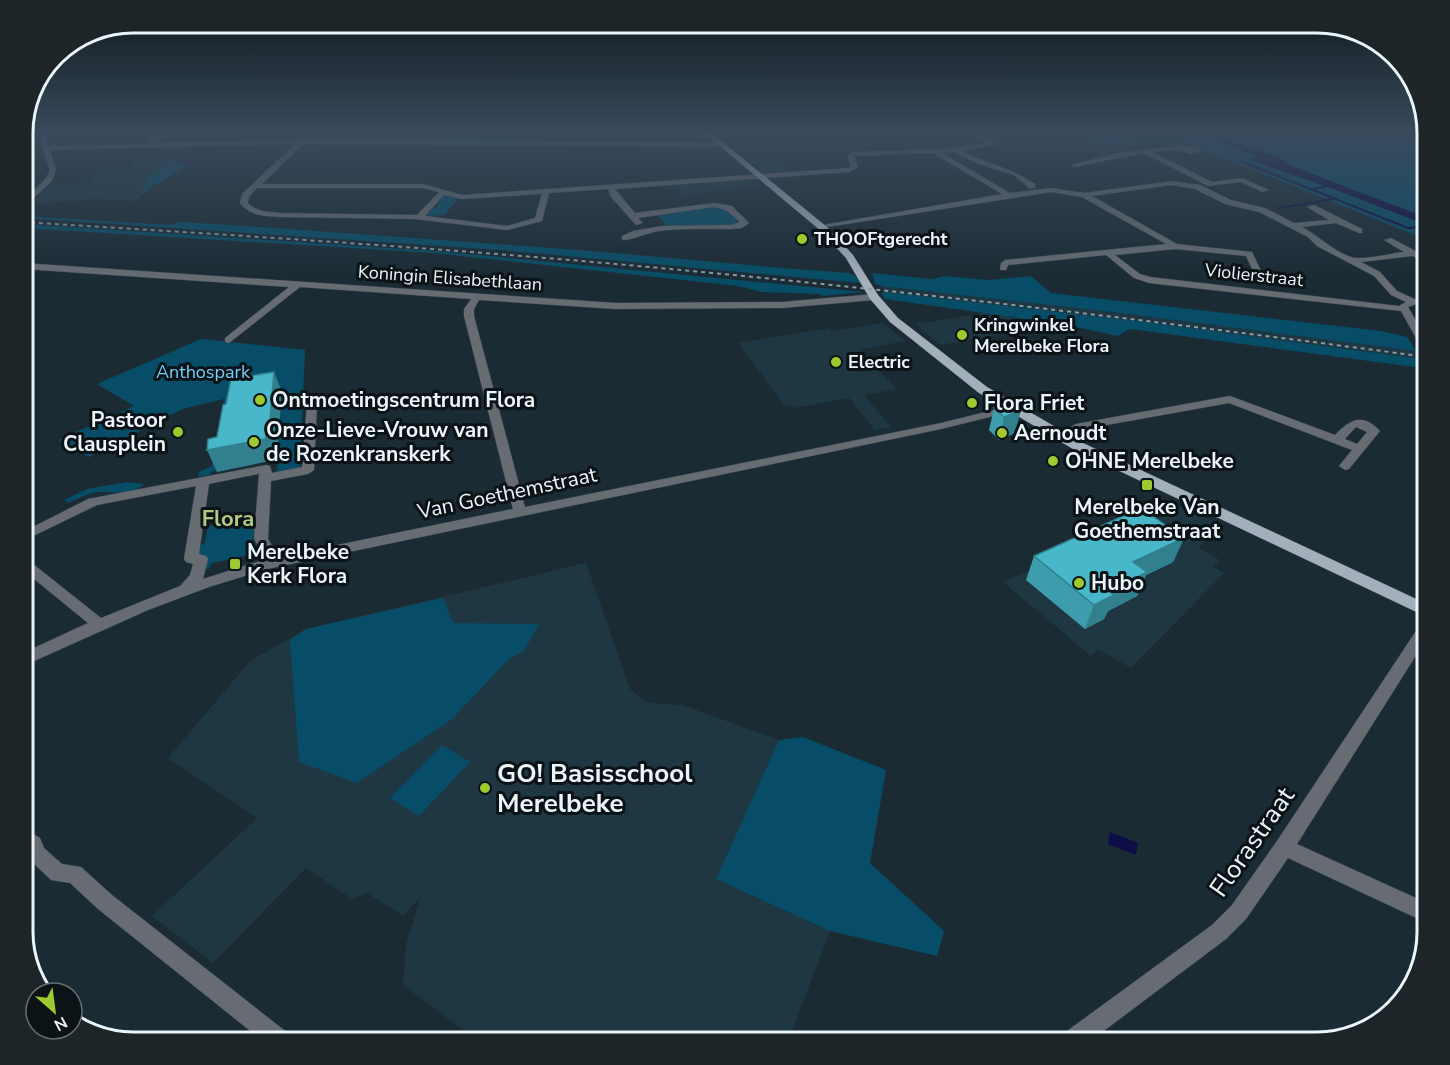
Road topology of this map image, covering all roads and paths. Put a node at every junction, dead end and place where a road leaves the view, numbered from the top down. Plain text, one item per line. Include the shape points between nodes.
1 (46, 181) edge
2 (262, 181) edge
3 (698, 181) edge
4 (764, 181) edge
5 (985, 181) edge
6 (1025, 181) edge
7 (1205, 181) edge
8 (1226, 181) edge
9 (1244, 181) edge
10 (1212, 184) junction
11 (257, 186) junction
12 (610, 186) junction
13 (1032, 186) dead end
14 (1197, 187) junction
15 (444, 190) junction
16 (1265, 190) dead end
17 (546, 191) junction
18 (33, 195) edge
19 (1009, 195) junction
20 (1084, 195) junction
21 (1311, 207) dead end
22 (450, 212) dead end
23 (633, 216) junction
24 (419, 217) junction
25 (444, 219) junction
26 (1337, 221) junction
27 (820, 226) junction
28 (1293, 226) junction
29 (1359, 231) dead end
30 (645, 232) junction
31 (626, 238) dead end
32 (1388, 240) dead end
33 (1175, 246) junction
34 (1413, 253) junction
35 (1109, 254) junction
36 (1417, 255) edge
37 (1352, 261) junction
38 (33, 267) edge
39 (1003, 268) dead end
40 (1257, 271) dead end
41 (297, 285) junction
42 (1394, 293) junction
43 (477, 296) junction
44 (874, 297) junction
45 (1414, 302) junction
46 (1417, 302) edge
47 (1403, 307) junction
48 (1417, 326) edge
49 (229, 339) dead end
50 (311, 405) dead end
51 (1012, 409) junction
52 (1059, 436) junction
53 (1337, 440) junction
54 (1360, 449) junction
55 (1345, 466) dead end
56 (266, 478) junction
57 (198, 481) junction
58 (520, 512) junction
59 (33, 532) edge
60 (267, 564) junction
61 (33, 571) edge
62 (186, 589) junction
63 (1417, 606) edge
64 (99, 624) junction
65 (1417, 643) edge
66 (33, 655) edge
67 (33, 844) edge
68 (1284, 847) junction
69 (1417, 908) edge
70 (268, 1032) edge
71 (1084, 1032) edge

1 - 18 street
2 - 11 street
3 - 12 street
4 - 27 main road
5 - 19 street
6 - 13 street
7 - 10 street
8 - 10 street
9 - 16 street
10 - 14 street
11 - 15 street via 423,186
11 - 24 street via 243,201 248,208 261,213
12 - 17 street
12 - 23 street
14 - 20 street via 1167,183
14 - 28 street via 1228,202 1262,210
15 - 17 street via 458,199
15 - 24 street
17 - 25 street via 541,217 514,227
19 - 20 street via 1052,190
19 - 27 street
20 - 33 street
21 - 26 street
22 - 25 street
23 - 30 street
23 - 30 street via 714,204 729,208 745,222 739,226
24 - 25 street
26 - 28 street
26 - 29 street
27 - 44 main road via 856,264
28 - 37 street
30 - 31 street
32 - 34 street
33 - 35 street
33 - 40 street via 1248,251
34 - 36 street
34 - 37 street
35 - 39 street via 1005,264
35 - 47 street, Violierstraat via 1137,276 1149,280
37 - 42 street via 1381,277
38 - 41 street, Koningin Elisabethlaan
41 - 43 street, Koningin Elisabethlaan
41 - 49 street
42 - 45 street
42 - 47 street
43 - 44 street, Koningin Elisabethlaan via 615,306 757,306
43 - 58 street via 469,309 470,316
44 - 51 main road via 927,348
45 - 46 street
45 - 47 street
47 - 48 street
50 - 56 street via 308,470
51 - 52 main road
51 - 58 street, Van Goethemstraat
52 - 53 street via 1076,427 1224,398
52 - 63 main road
53 - 54 street
53 - 54 street via 1353,424 1367,425 1374,432
54 - 55 street
56 - 57 street via 266,469
56 - 60 street via 261,539 267,547
57 - 59 street via 93,502
57 - 62 street via 191,559 201,559 198,578
58 - 60 street, Van Goethemstraat
60 - 62 street, Van Goethemstraat
61 - 64 street
62 - 64 street, Van Goethemstraat
64 - 66 street, Van Goethemstraat
65 - 68 street, Florastraat
67 - 70 street via 37,855 58,873 74,874
68 - 69 street
68 - 71 street, Florastraat via 1239,912 1219,932

